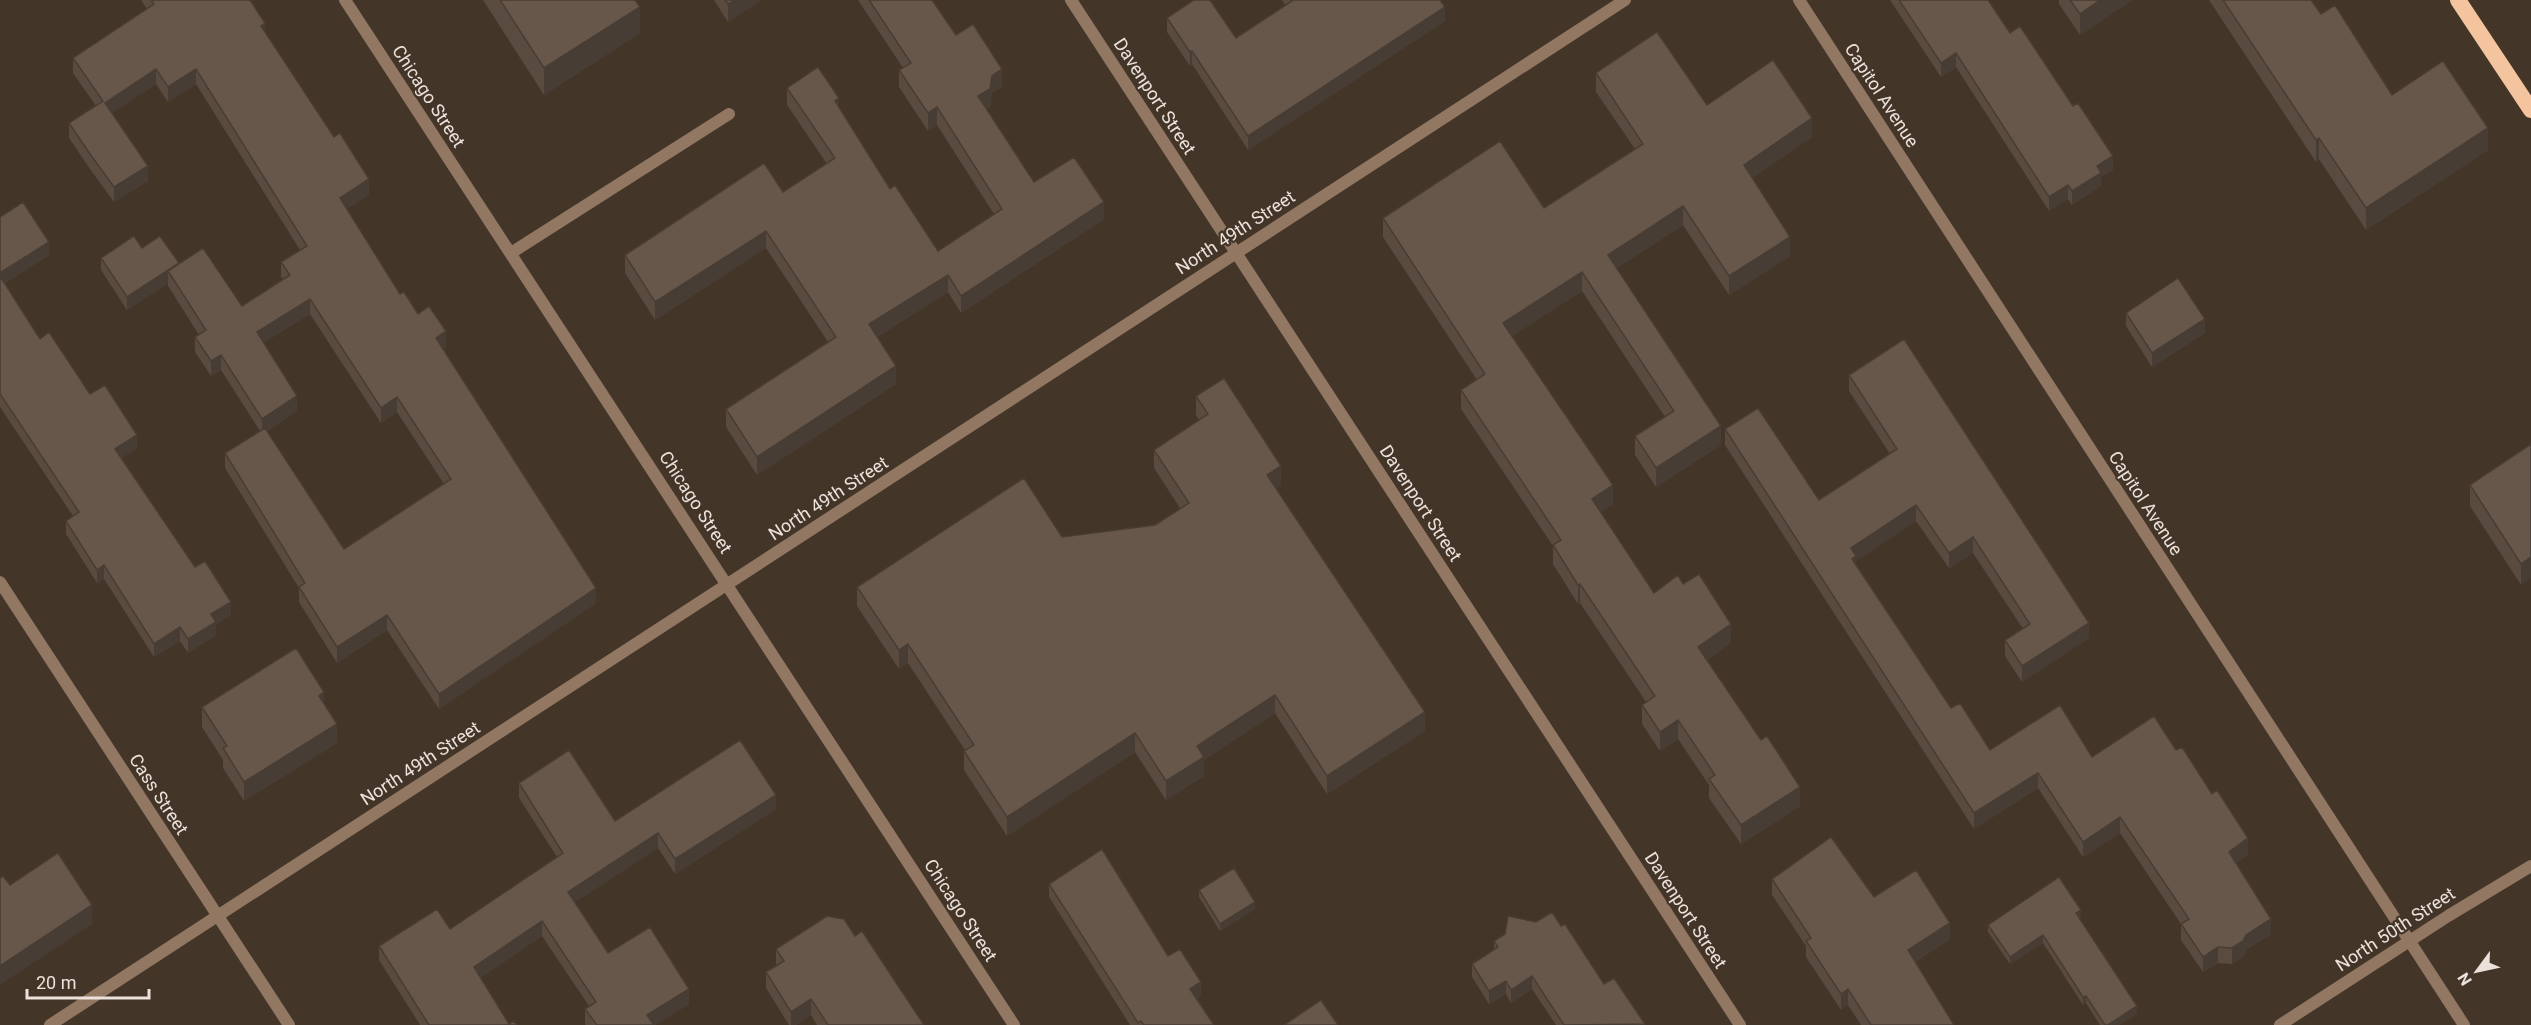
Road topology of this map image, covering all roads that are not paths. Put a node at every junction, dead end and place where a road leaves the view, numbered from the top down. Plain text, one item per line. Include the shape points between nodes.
1 (345, 0) edge
2 (1071, 0) edge
3 (1625, 0) edge
4 (1798, 0) edge
5 (2458, 0) edge
6 (2531, 110) edge
7 (729, 114) dead end
8 (1236, 252) junction
9 (511, 253) junction
10 (0, 582) edge
11 (728, 584) junction
12 (2531, 866) edge
13 (218, 916) junction
14 (2409, 941) junction
15 (50, 1025) edge
16 (289, 1025) edge
17 (1014, 1025) edge
18 (1740, 1025) edge
19 (2280, 1025) edge
20 (2464, 1025) edge

1 - 9 street, Chicago Street
2 - 8 street, Davenport Street
3 - 8 street, North 49th Street
4 - 14 street, Capitol Avenue
5 - 6 highway
7 - 9 street
8 - 11 street, North 49th Street
8 - 18 street, Davenport Street
9 - 11 street, Chicago Street
10 - 13 street, Cass Street
11 - 13 street, North 49th Street
11 - 17 street, Chicago Street
12 - 14 street, North 50th Street
13 - 15 street, North 49th Street
13 - 16 street, Cass Street
14 - 19 street, North 50th Street
14 - 20 street, Capitol Avenue

